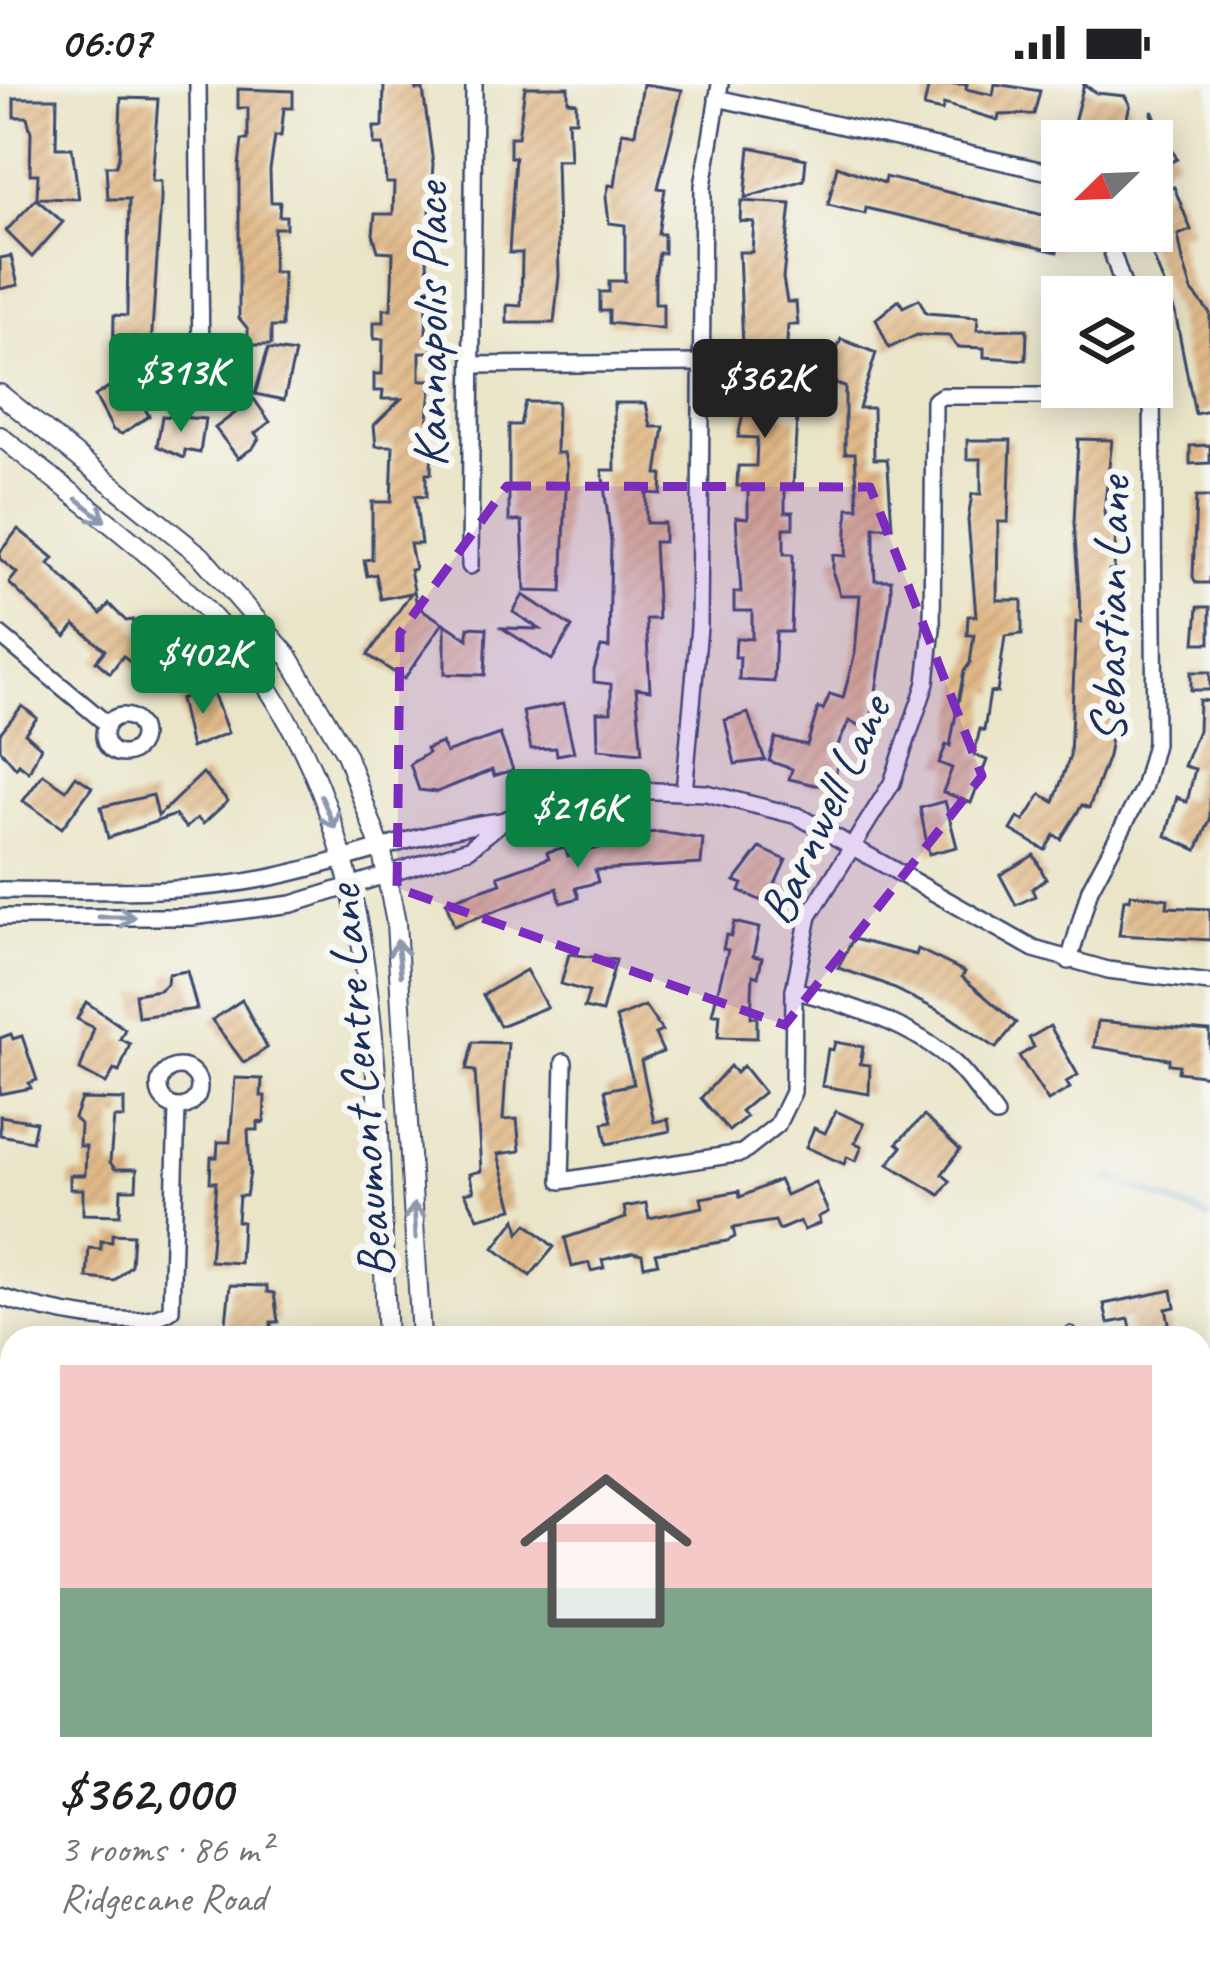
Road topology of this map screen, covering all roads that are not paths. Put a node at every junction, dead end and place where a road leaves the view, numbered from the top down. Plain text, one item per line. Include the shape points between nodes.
1 (198, 84) edge
2 (474, 84) edge
3 (719, 91) edge
4 (1041, 170) edge
5 (201, 361) dead end
6 (700, 363) junction
7 (472, 365) junction
8 (0, 394) edge
9 (1041, 394) edge
10 (1153, 408) edge
11 (0, 436) edge
12 (470, 566) dead end
13 (0, 635) edge
14 (107, 724) dead end
15 (684, 792) junction
16 (504, 820) junction
17 (856, 847) junction
18 (382, 852) junction
19 (348, 860) junction
20 (388, 877) junction
21 (353, 887) junction
22 (0, 890) edge
23 (0, 917) edge
24 (1069, 961) junction
25 (1210, 983) edge
26 (794, 990) junction
27 (564, 1062) dead end
28 (177, 1108) dead end
29 (996, 1115) dead end
30 (0, 1297) edge
31 (386, 1326) edge
32 (420, 1326) edge

1 - 5 street
2 - 7 street, Kannapolis Place
3 - 4 street
3 - 6 street via 704,186
6 - 7 street
6 - 15 street via 699,626
7 - 12 street, Kannapolis Place
8 - 18 street, Beaumont Centre Lane via 201,556 256,616 346,754
9 - 17 street, Barnwell Lane via 934,401 926,683 892,783
10 - 24 street, Sebastian Lane via 1155,743 1143,789 1090,889
11 -> 19 street, Beaumont Centre Lane via 171,576 248,659 299,747
13 - 14 street
15 - 16 street via 588,794
15 - 17 street via 763,804
16 - 18 street
16 - 20 street via 469,849
17 - 24 street via 1002,934
17 - 26 street, Barnwell Lane via 809,916
18 - 19 street
18 - 20 street, Beaumont Centre Lane
19 - 21 street, Beaumont Centre Lane
19 - 22 street via 180,890
20 - 21 street
32 -> 20 street, Beaumont Centre Lane via 404,1006
23 -> 21 street via 192,917
21 - 31 street, Beaumont Centre Lane via 369,971
24 - 25 street
26 - 27 street, Barnwell Lane via 793,1092 777,1125 742,1153 561,1181
26 - 29 street via 932,1047
28 - 30 street via 171,1310 152,1318 96,1317

